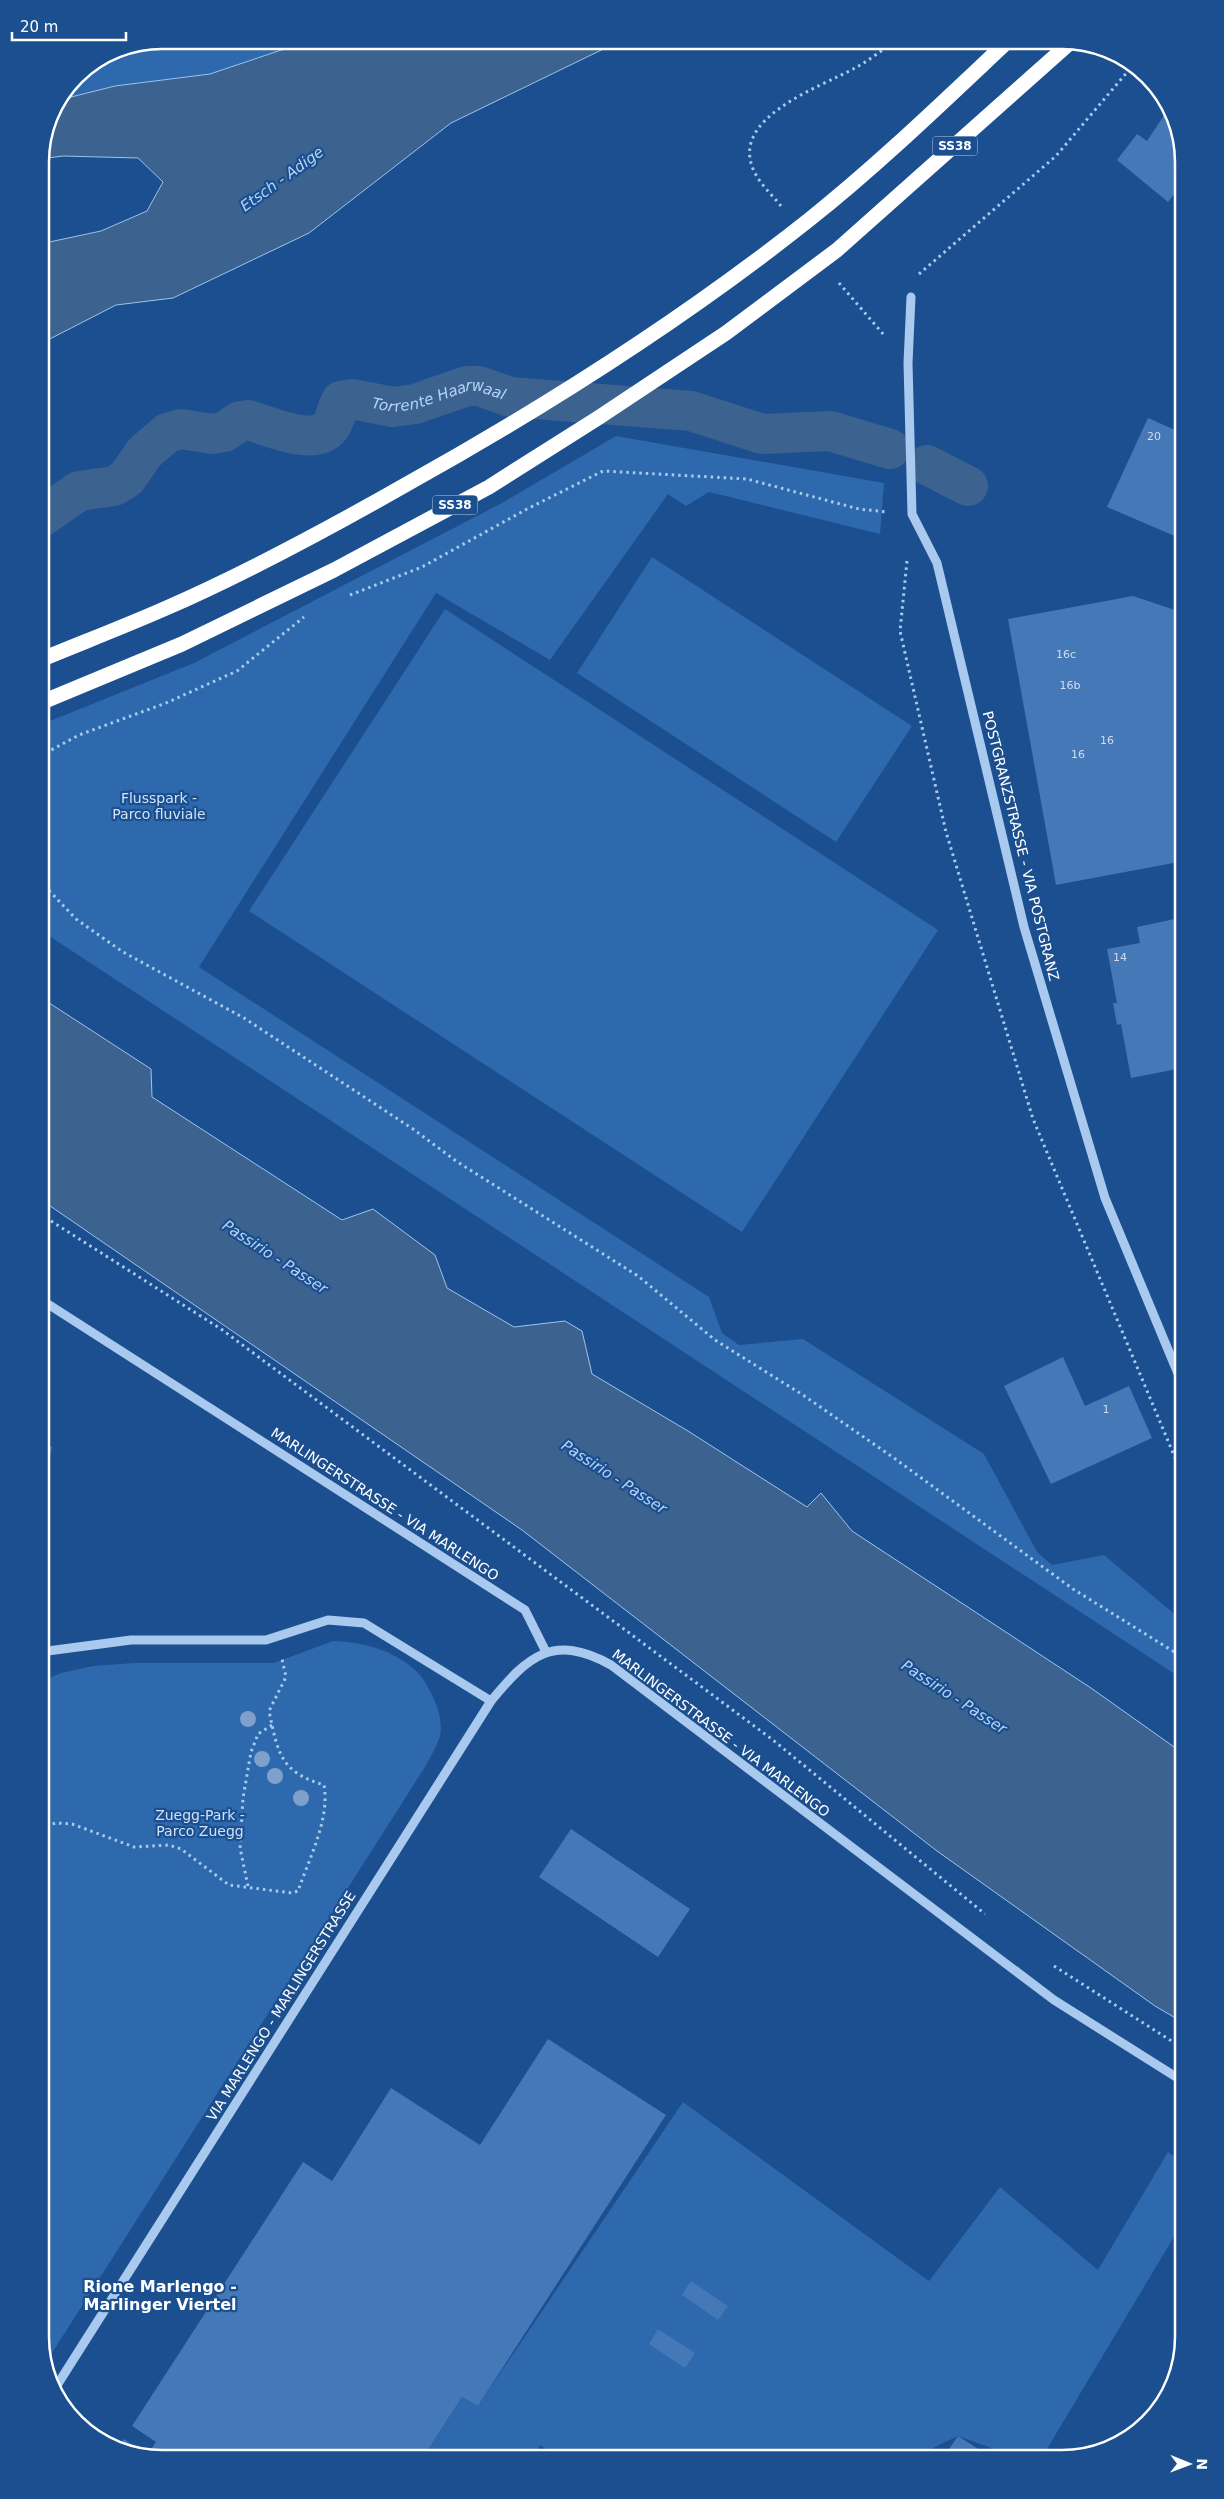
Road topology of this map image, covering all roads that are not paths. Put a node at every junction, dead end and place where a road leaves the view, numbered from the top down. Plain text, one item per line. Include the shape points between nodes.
1 (999, 49) edge
2 (1063, 49) edge
3 (911, 297) road end
4 (49, 656) edge
5 (49, 699) edge
6 (49, 1306) edge
7 (1175, 1366) edge
8 (49, 1651) edge
9 (546, 1652) junction
10 (491, 1701) junction
11 (1175, 2076) edge
12 (58, 2383) edge

1 - 4 highway, SS38 via 811,218 680,315 574,386 466,451 295,546 166,609
2 - 5 highway, SS38 via 837,250 726,333 489,487 334,570 182,644
3 - 7 street, POSTGRANZSTRASSE - VIA POSTGRANZ via 908,363 912,514 937,563 1024,927 1105,1198
6 - 9 street, MARLINGERSTRASSE - VIA MARLENGO via 525,1610
8 - 10 street via 130,1640 266,1640 328,1620 364,1623
9 - 10 street, VIA MARLENGO - MARLINGERSTRASSE via 527,1661
9 - 11 street, MARLINGERSTRASSE - VIA MARLENGO via 569,1650 591,1654 611,1665 1054,2000
10 - 12 street, VIA MARLENGO - MARLINGERSTRASSE

